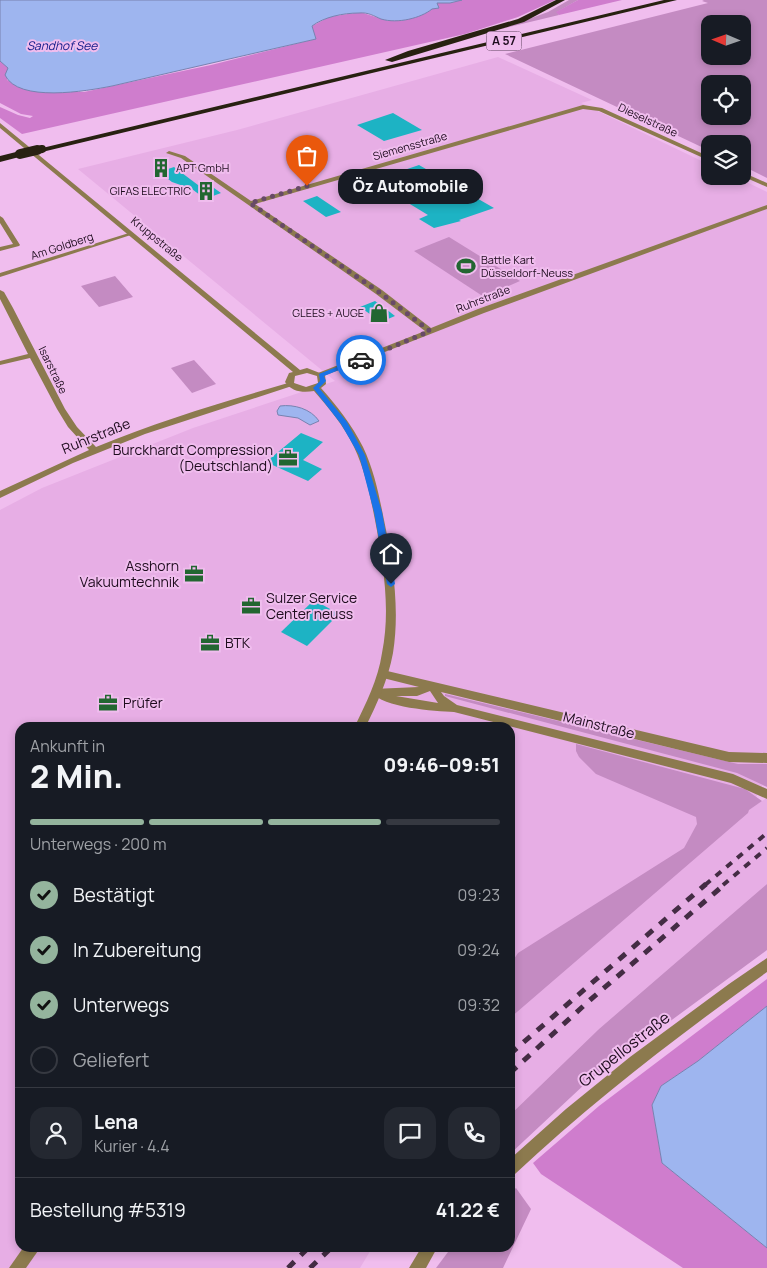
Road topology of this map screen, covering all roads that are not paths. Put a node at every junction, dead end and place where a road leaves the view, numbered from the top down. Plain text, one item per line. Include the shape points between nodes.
1 (562, 0) edge
2 (642, 0) edge
3 (679, 0) edge
4 (670, 1) edge
5 (389, 60) junction
6 (576, 108) joint
7 (0, 125) edge
8 (0, 149) edge
9 (169, 153) dead end
10 (701, 155) edge
11 (0, 158) edge
12 (751, 178) edge
13 (767, 186) edge
14 (250, 203) junction
15 (767, 207) edge
16 (0, 218) edge
17 (131, 234) junction
18 (0, 249) edge
19 (0, 275) edge
20 (0, 292) edge
21 (430, 331) junction
22 (34, 355) junction
23 (0, 363) edge
24 (298, 372) junction
25 (321, 375) junction
26 (291, 385) junction
27 (316, 388) junction
28 (94, 451) junction
29 (0, 495) edge
30 (383, 674) junction
31 (432, 685) junction
32 (377, 692) junction
33 (454, 708) junction
34 (362, 722) edge
35 (510, 722) edge
36 (515, 723) edge
37 (767, 758) edge
38 (767, 794) edge
39 (767, 964) edge
40 (515, 1164) edge
41 (29, 1252) edge
42 (427, 1252) edge
43 (17, 1268) edge
44 (417, 1268) edge

1 - 5 highway via 523,19 413,50
2 - 5 highway, A 57
3 - 4 highway
4 - 11 highway, A 57, bridge
5 - 8 highway, A 57
6 - 10 street, Dieselstraße via 600,109
6 - 14 street, Siemensstraße
7 - 17 street, Kruppstraße
9 - 14 street via 183,157
12 - 13 street
14 - 21 street
15 - 21 street, Ruhrstraße
16 - 18 street via 17,245
17 - 19 street, Am Goldberg
17 - 24 street, Kruppstraße
20 - 22 street, Isarstraße
21 - 25 street, Ruhrstraße
22 - 23 street
22 - 28 street, Isarstraße via 51,394 72,426
24 - 25 street via 313,371
24 - 26 street via 290,378
25 - 27 street via 323,381
26 - 27 street via 299,390
26 - 28 street, Ruhrstraße via 195,414
27 - 30 street via 358,446 378,512 388,561 392,609 390,642
28 - 29 street, Ruhrstraße
30 - 31 street, Mainstraße
30 - 32 street
31 - 32 street via 417,692
31 - 33 street via 440,699
31 - 37 street, Mainstraße via 729,757
32 - 33 street via 389,698
32 - 34 street
33 - 35 street
36 - 38 street via 734,778
39 - 40 street, Grupellostraße via 663,1039 549,1131
41 - 43 street
42 - 44 street

